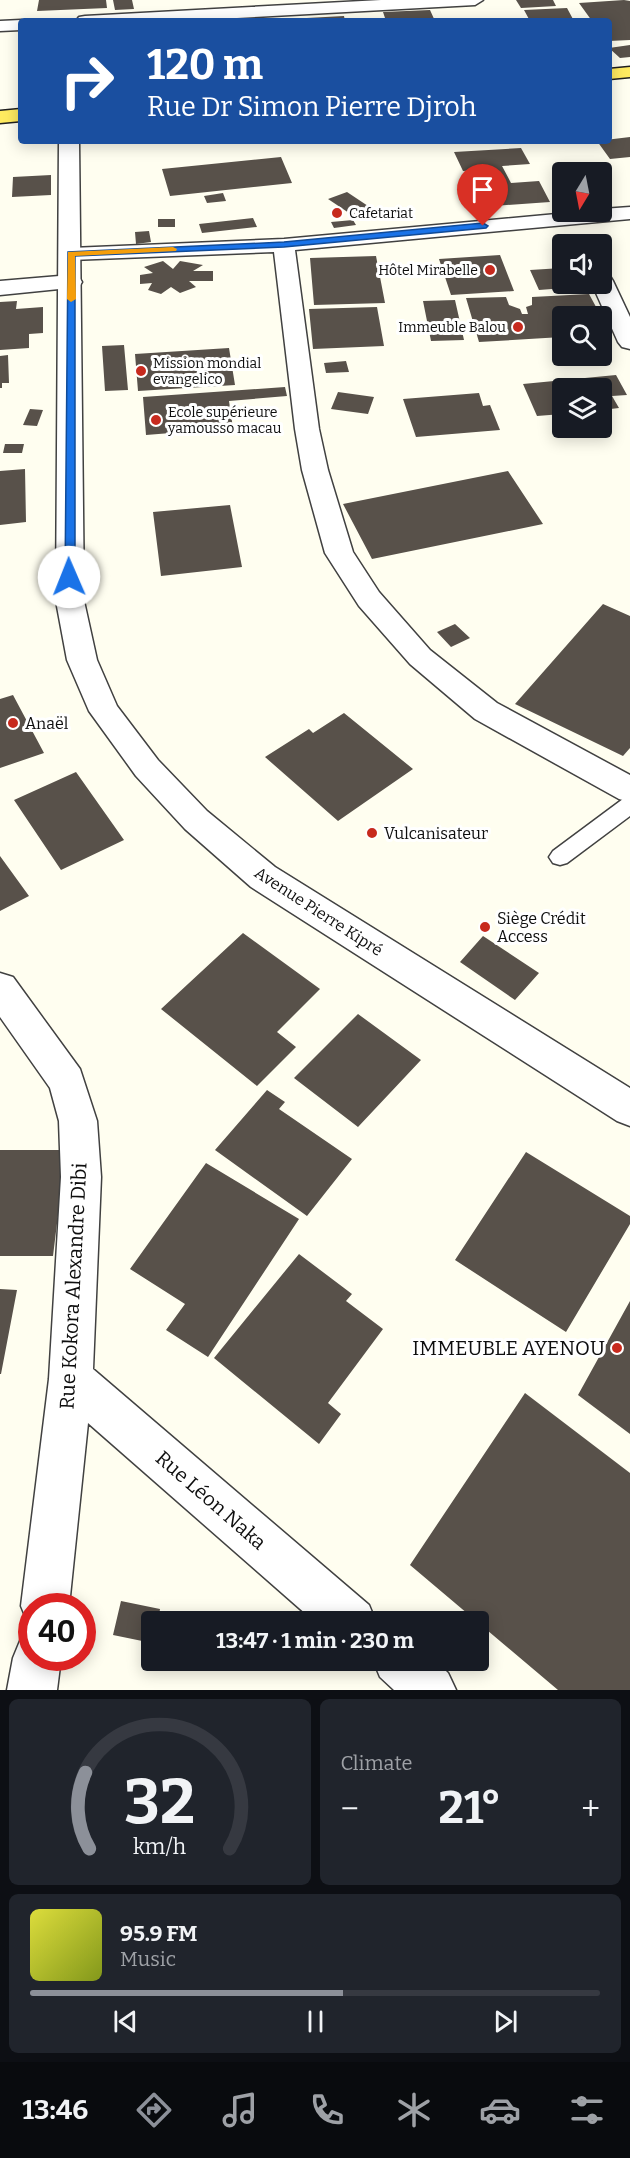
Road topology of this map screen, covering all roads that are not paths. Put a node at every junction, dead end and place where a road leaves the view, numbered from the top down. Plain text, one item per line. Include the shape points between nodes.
1 (471, 0) edge
2 (428, 1) edge
3 (479, 7) edge
4 (136, 18) edge
5 (18, 25) edge
6 (0, 26) edge
7 (630, 72) edge
8 (612, 74) edge
9 (630, 88) edge
10 (612, 90) edge
11 (18, 115) edge
12 (0, 117) edge
13 (18, 132) edge
14 (0, 133) edge
15 (69, 144) edge
16 (630, 213) edge
17 (284, 244) junction
18 (71, 268) junction
19 (0, 288) edge
20 (608, 294) edge
21 (630, 342) edge
22 (630, 790) edge
23 (630, 805) edge
24 (561, 857) dead end
25 (0, 988) edge
26 (630, 1109) edge
27 (71, 1379) junction
28 (46, 1593) edge
29 (339, 1611) edge
30 (35, 1671) edge
31 (409, 1671) edge
32 (32, 1690) edge
33 (431, 1690) edge

1 - 2 street
1 - 3 street
2 - 4 street
5 - 6 street
7 - 8 main road
9 - 10 main road
11 - 12 main road
13 - 14 main road
15 - 18 street, Avenue Pierre Kipré
16 - 17 street via 576,227
17 - 18 street
17 - 22 street via 307,429 339,553 369,599 420,657 486,711
18 - 19 street
18 - 26 street, Avenue Pierre Kipré via 70,601 82,660 104,711 147,768 196,820 263,877
20 - 21 street
23 - 24 lane
25 - 27 street, Rue Kokora Alexandre Dibi via 67,1081 78,1121 81,1177
27 - 28 street, Rue Kokora Alexandre Dibi
27 - 29 street, Rue Léon Naka
30 - 32 street
31 - 33 street

